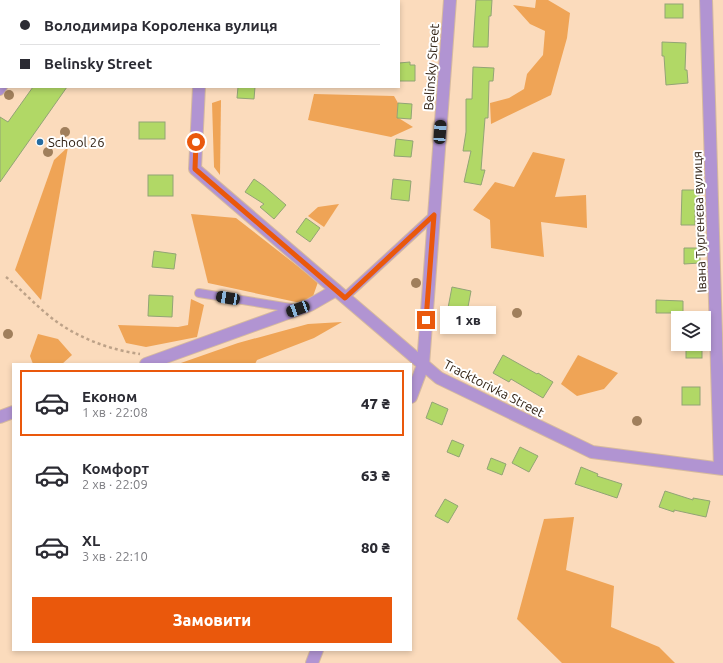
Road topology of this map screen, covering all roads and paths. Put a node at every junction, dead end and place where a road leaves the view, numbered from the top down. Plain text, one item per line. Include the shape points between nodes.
1 (450, 0) edge
2 (706, 0) edge
3 (199, 88) edge
4 (434, 215) junction
5 (6, 278) dead end
6 (199, 293) dead end
7 (340, 294) junction
8 (298, 309) junction
9 (144, 359) edge
10 (423, 365) junction
11 (412, 395) edge
12 (12, 412) edge
13 (0, 417) edge
14 (721, 469) edge
15 (317, 651) edge
16 (312, 663) edge

1 - 4 street, Belinsky Street
2 - 14 street, Івана Тургенєва вулиця
3 - 7 street, Tracktorivka Street via 195,169
4 - 7 lane
4 - 10 street, Belinsky Street
5 - 9 path via 57,321 82,337
6 - 8 lane
7 - 8 street
7 - 10 street, Tracktorivka Street
8 - 9 street
10 - 11 street, Belinsky Street
10 - 14 street, Tracktorivka Street via 439,378 592,452
12 - 13 street
15 - 16 street

